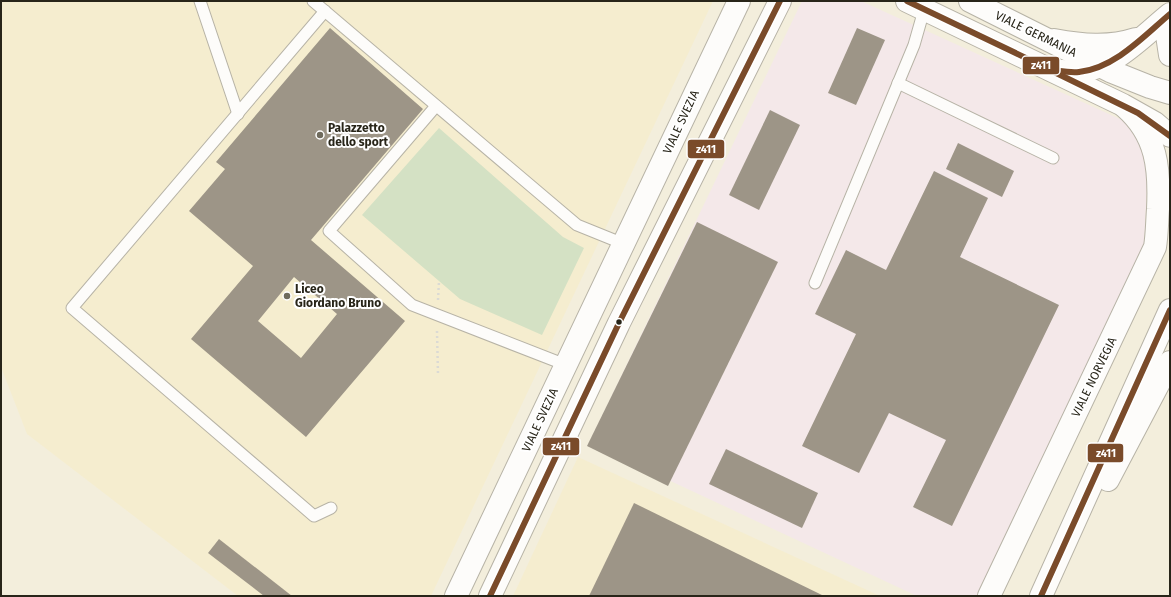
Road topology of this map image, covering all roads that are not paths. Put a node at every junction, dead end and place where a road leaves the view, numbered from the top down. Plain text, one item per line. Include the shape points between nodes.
1 (200, 1) edge
2 (313, 1) edge
3 (739, 1) edge
4 (780, 1) edge
5 (970, 1) edge
6 (916, 5) edge
7 (325, 11) junction
8 (1170, 14) edge
9 (1170, 20) edge
10 (1141, 37) junction
11 (1043, 38) junction
12 (1170, 55) edge
13 (1100, 65) junction
14 (1051, 70) junction
15 (898, 83) junction
16 (1170, 93) edge
17 (436, 106) junction
18 (238, 114) junction
19 (1162, 142) edge
20 (1053, 158) dead end
21 (624, 244) junction
22 (815, 283) dead end
23 (1170, 310) edge
24 (1170, 362) edge
25 (566, 365) junction
26 (331, 508) dead end
27 (456, 596) edge
28 (490, 596) edge
29 (989, 596) edge
30 (1041, 596) edge
31 (1046, 596) edge

1 - 18 lane
2 - 7 lane
3 - 21 street, VIALE SVEZIA
4 - 28 street via 619,322
5 - 11 street, VIALE GERMANIA
6 - 14 street
6 - 15 lane via 914,45
7 - 17 lane
7 - 18 lane
8 - 10 street
9 - 12 street via 1167,34
10 - 11 street via 1121,44 1083,45
10 - 13 street via 1115,58
11 - 13 street, VIALE GERMANIA
13 - 14 street via 1080,72
13 - 16 street, VIALE GERMANIA via 1137,82
14 - 19 street via 1155,123
15 - 20 lane
15 - 22 lane
17 - 21 lane via 577,225
17 - 25 lane via 329,231 412,305
18 - 26 lane via 72,308 314,516
19 - 29 street, VIALE NORVEGIA via 1154,252
21 - 25 street, VIALE SVEZIA
23 - 30 street
24 - 31 street
25 - 27 street, VIALE SVEZIA

